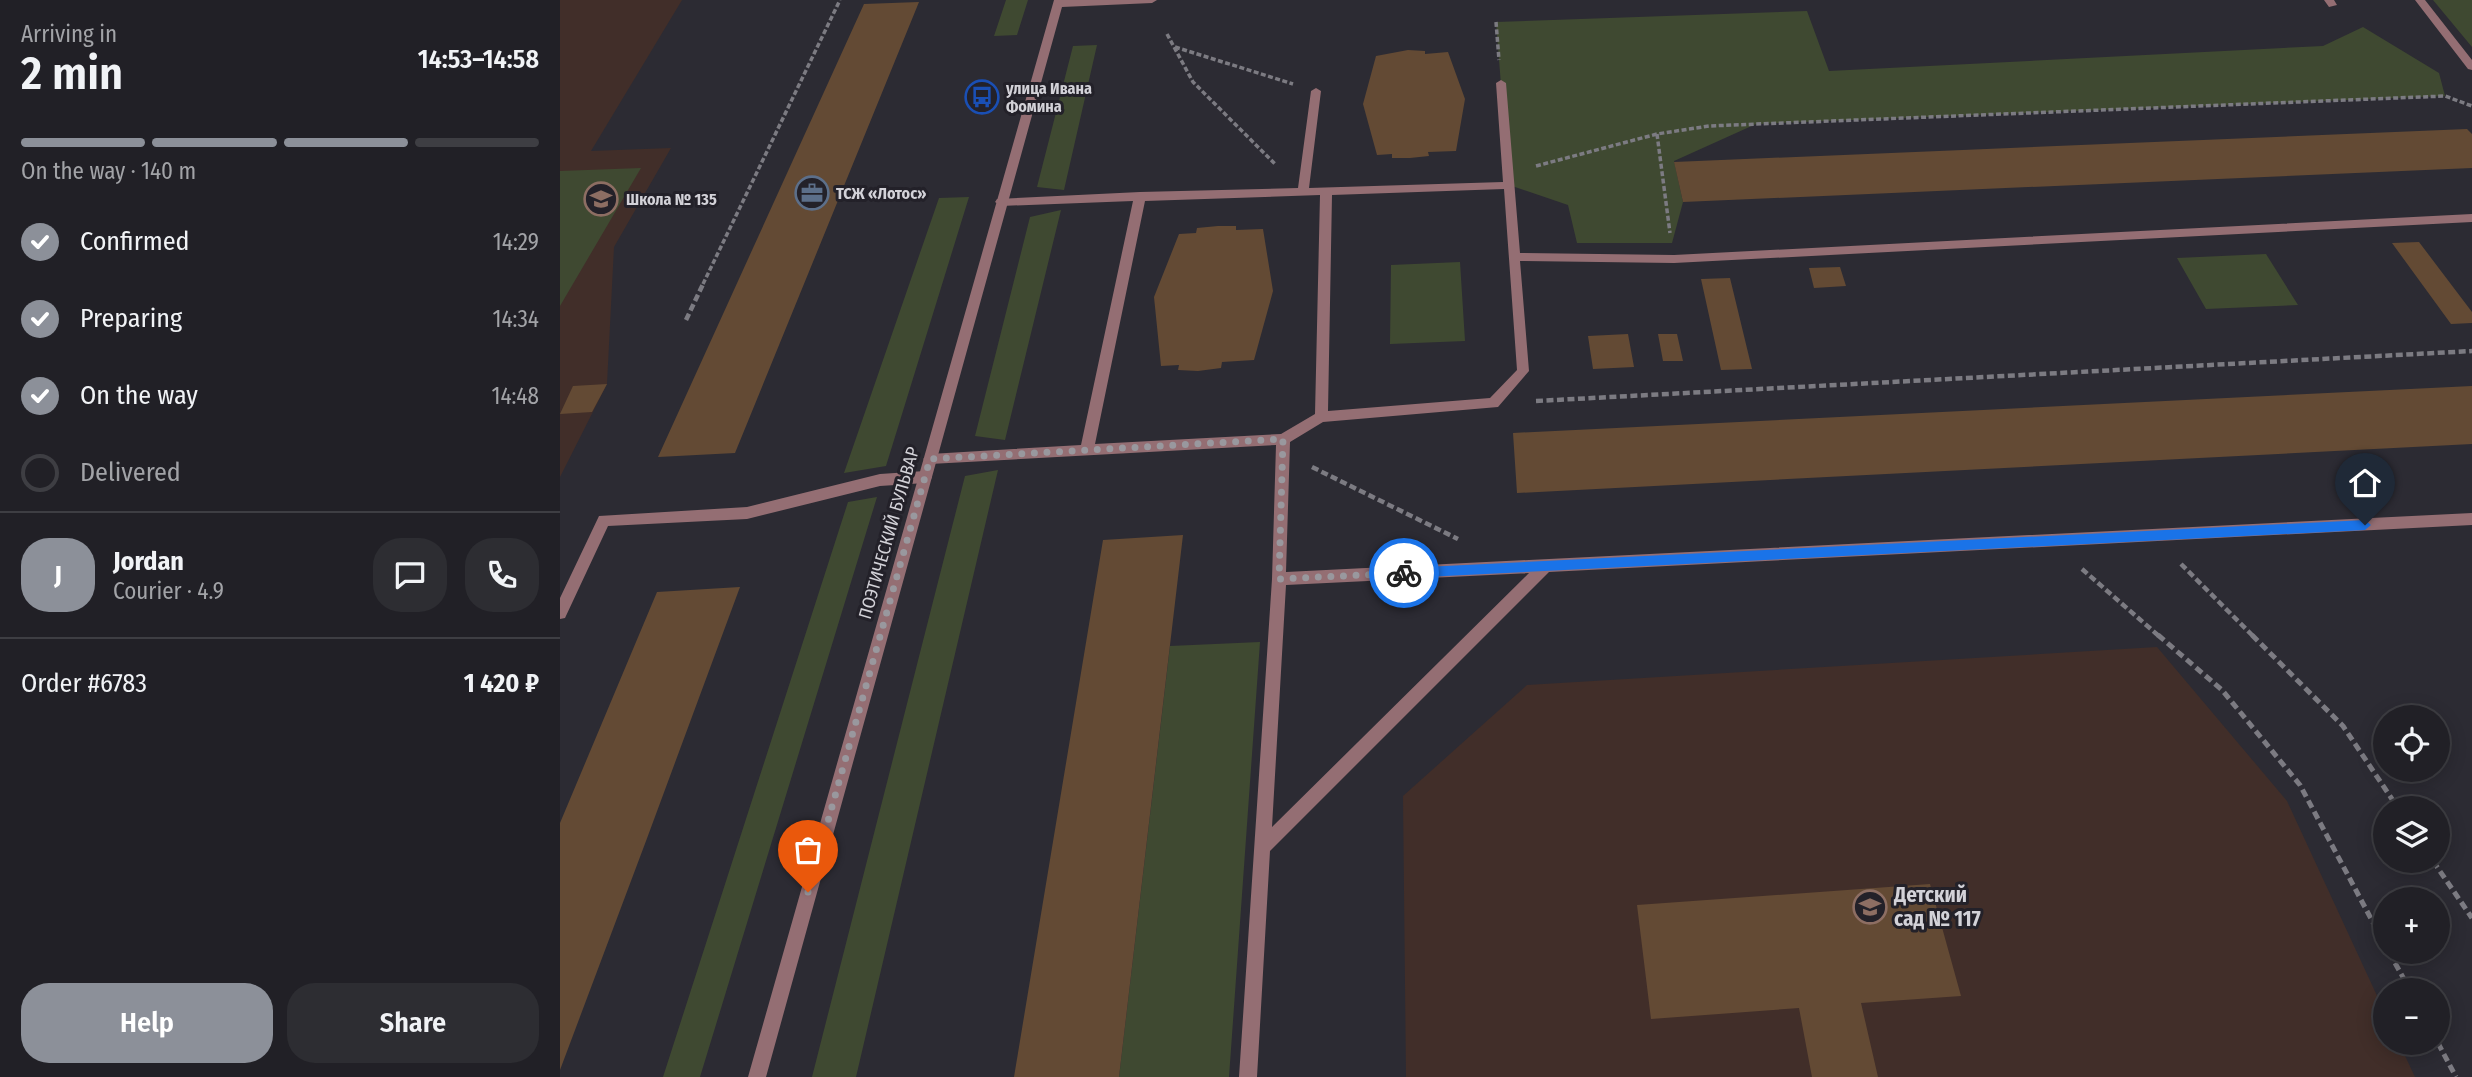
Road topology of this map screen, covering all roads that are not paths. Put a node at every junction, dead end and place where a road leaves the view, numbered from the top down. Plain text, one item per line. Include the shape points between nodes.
1 (1152, 0) edge
2 (2420, 0) edge
3 (1058, 2) edge
4 (2472, 67) edge
5 (1501, 83) road end
6 (1316, 91) road end
7 (1508, 179) junction
8 (1303, 193) junction
9 (1326, 193) junction
10 (1140, 196) junction
11 (1001, 202) junction
12 (2472, 218) edge
13 (1514, 257) junction
14 (1321, 417) junction
15 (1283, 446) junction
16 (1087, 450) junction
17 (930, 459) junction
18 (925, 477) junction
19 (2472, 520) edge
20 (1545, 566) junction
21 (1279, 579) junction
22 (560, 613) edge
23 (1261, 849) junction
24 (757, 1077) edge
25 (1248, 1077) edge

1 - 3 street
2 - 4 street
3 - 11 street, ПОЭТИЧЕСКИЙ БУЛЬВАР
5 - 7 street
6 - 8 street
7 - 9 street
7 - 13 street
8 - 9 street
8 - 10 street
9 - 14 street
10 - 11 street
10 - 16 street
11 - 17 street, ПОЭТИЧЕСКИЙ БУЛЬВАР
12 - 13 street via 1674,259
13 - 14 street via 1523,371 1493,403
14 - 15 street
15 - 16 street
15 - 21 street
16 - 17 street
17 - 18 street, ПОЭТИЧЕСКИЙ БУЛЬВАР
18 - 22 street via 880,480 747,513 604,520
18 - 24 street, ПОЭТИЧЕСКИЙ БУЛЬВАР
19 - 20 street
20 - 21 street
20 - 23 street
21 - 23 street
23 - 25 street

